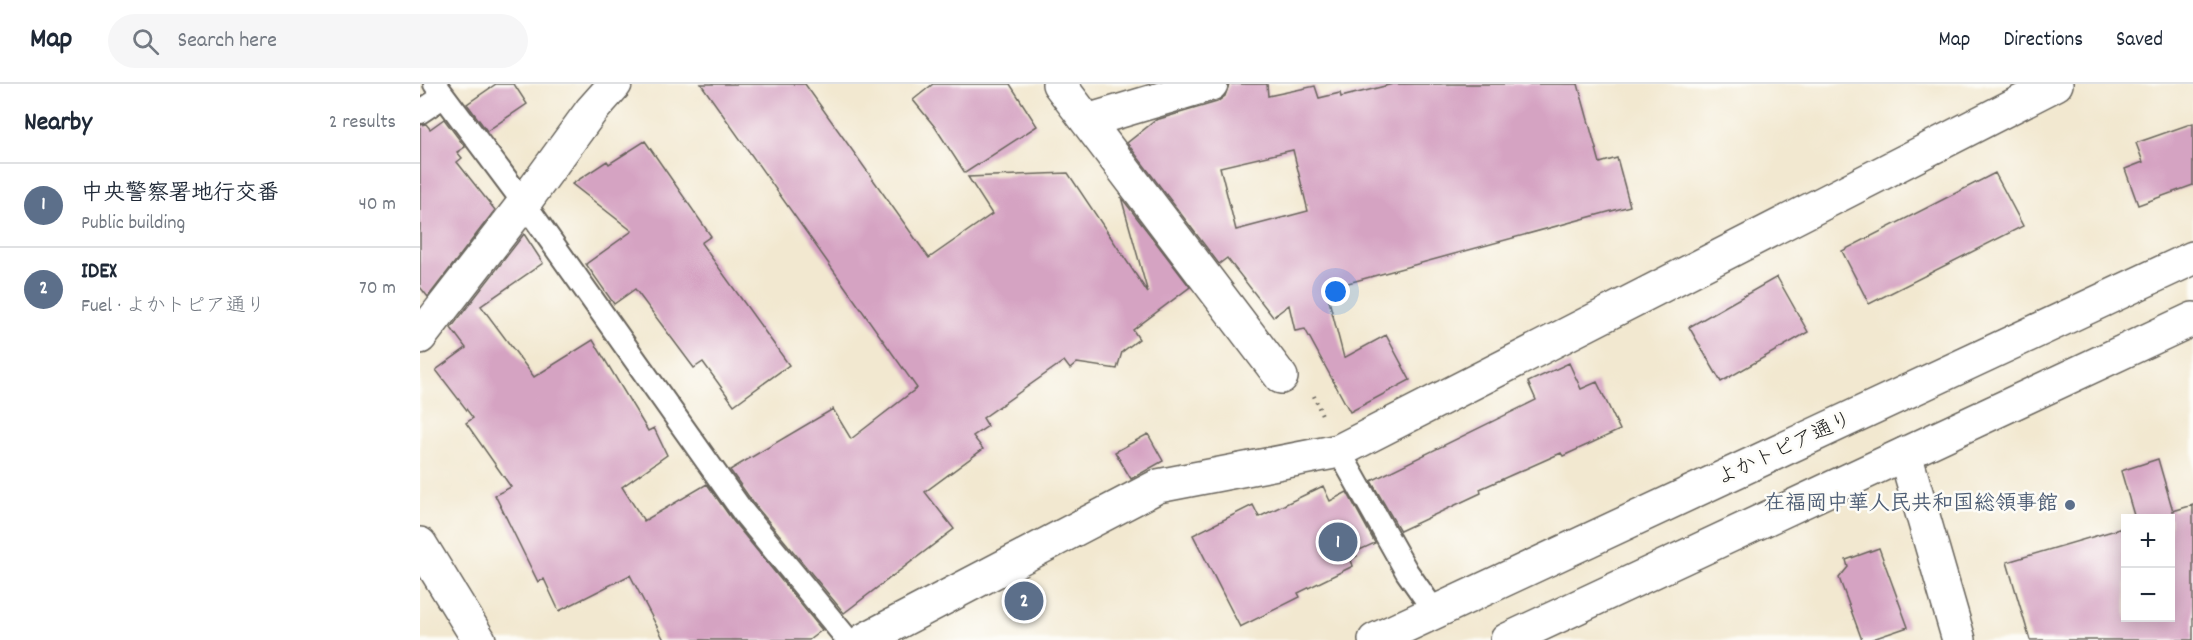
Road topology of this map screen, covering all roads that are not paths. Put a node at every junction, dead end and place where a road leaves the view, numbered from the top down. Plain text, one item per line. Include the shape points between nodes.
1 (615, 84) edge
2 (1059, 84) edge
3 (1211, 84) edge
4 (2056, 84) edge
5 (439, 90) edge
6 (420, 112) edge
7 (1088, 121) junction
8 (524, 204) junction
9 (2193, 258) edge
10 (2193, 319) edge
11 (420, 337) edge
12 (1281, 376) road end
13 (1339, 452) junction
14 (1905, 454) junction
15 (420, 544) edge
16 (1436, 612) junction
17 (479, 640) edge
18 (848, 640) edge
19 (864, 640) edge
20 (1375, 640) edge
21 (1507, 640) edge
22 (1959, 640) edge

1 - 8 street
2 - 7 street
3 - 7 street
4 - 13 street
5 - 6 lane
5 - 8 lane
7 - 12 street
8 - 11 street
8 - 18 lane via 743,512
9 - 16 street, よかトピア通り
10 - 14 street
13 - 16 lane via 1407,572
13 - 19 street via 1158,486
14 - 21 street
14 - 22 street
15 - 17 street
16 - 20 street, よかトピア通り

